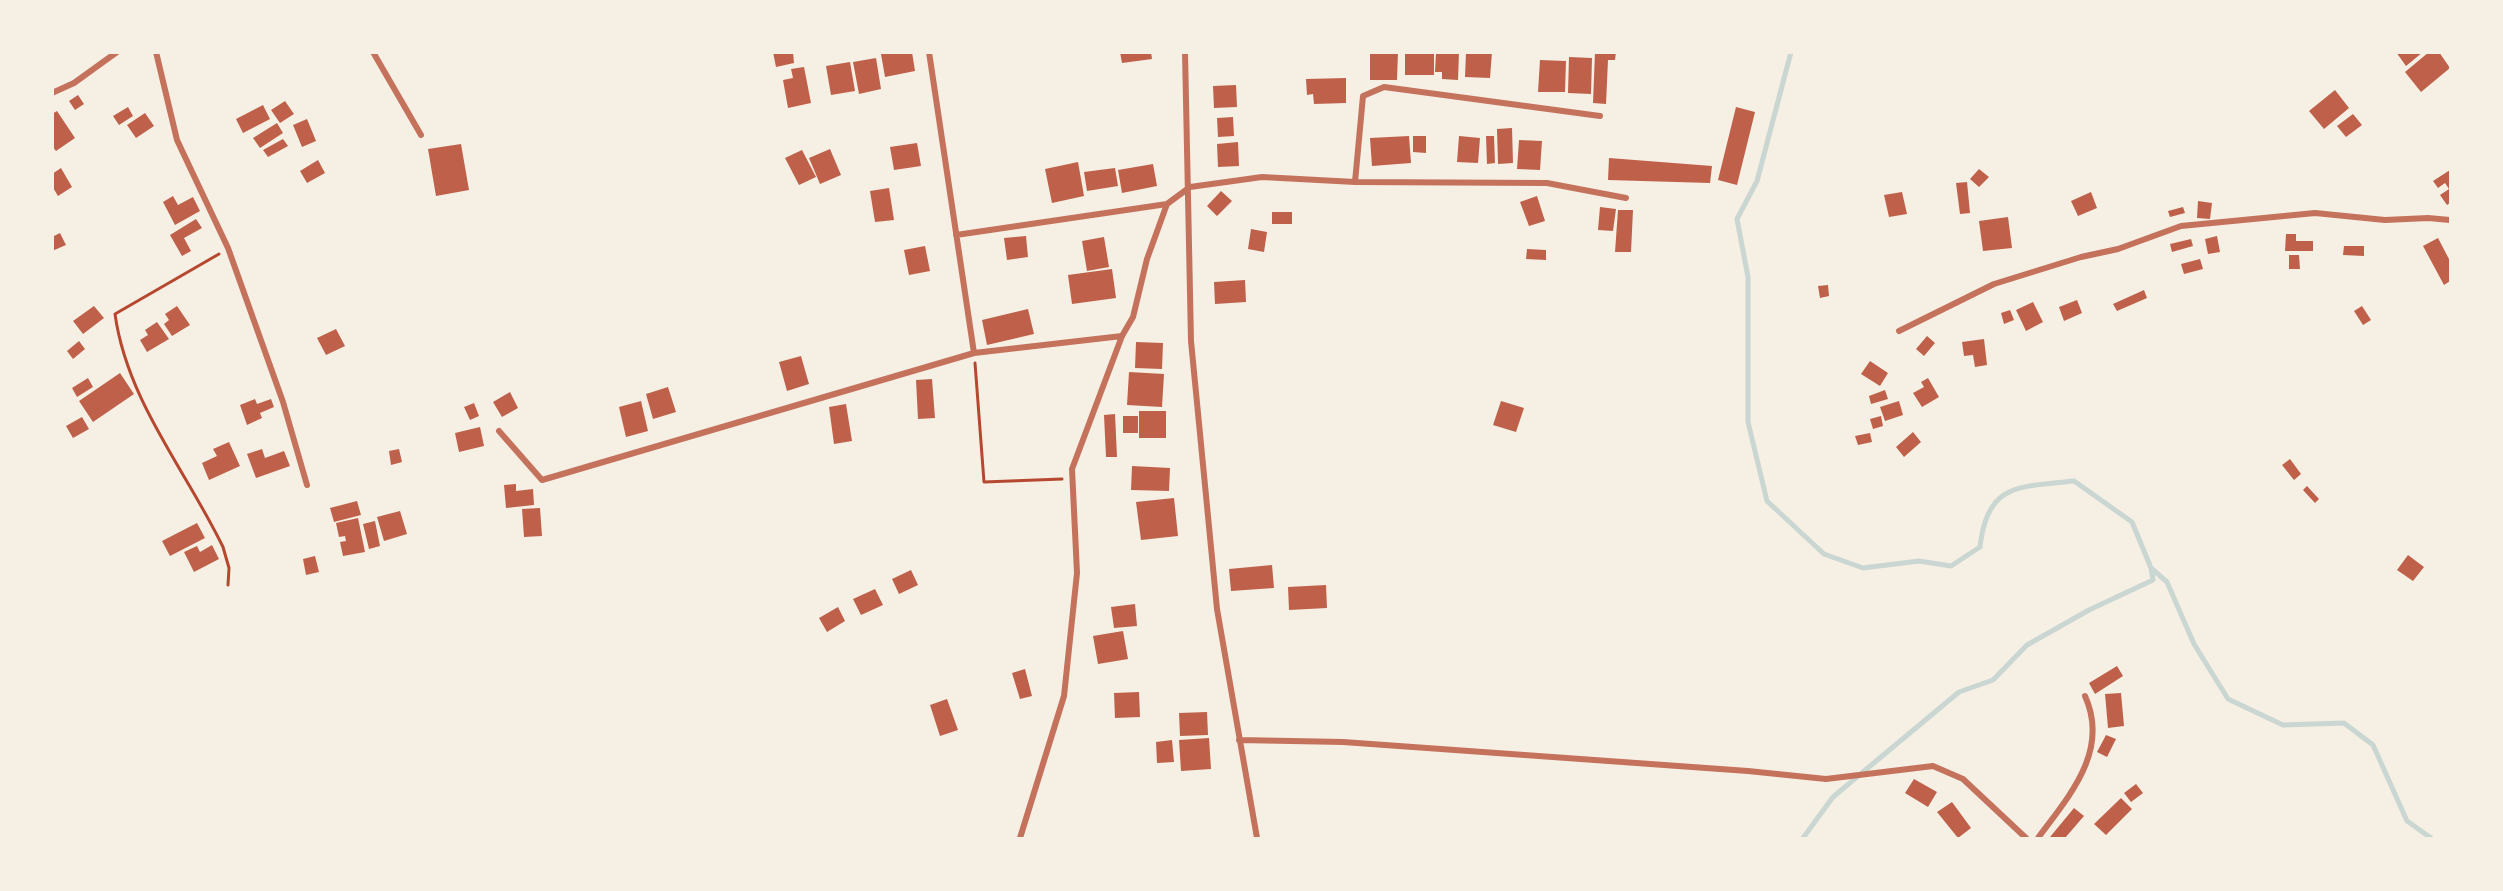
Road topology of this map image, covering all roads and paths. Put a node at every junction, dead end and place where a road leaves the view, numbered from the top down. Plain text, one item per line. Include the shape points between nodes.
1 (117, 52) edge
2 (156, 52) edge
3 (373, 52) edge
4 (929, 52) edge
5 (1185, 52) edge
6 (52, 93) edge
7 (1599, 116) dead end
8 (421, 135) dead end
9 (1355, 182) junction
10 (1190, 187) junction
11 (1626, 198) dead end
12 (1167, 204) junction
13 (2451, 220) edge
14 (956, 236) junction
15 (228, 248) junction
16 (1899, 331) dead end
17 (1122, 336) junction
18 (974, 353) junction
19 (499, 431) dead end
20 (1073, 478) junction
21 (307, 485) dead end
22 (228, 585) dead end
23 (2085, 696) dead end
24 (1239, 740) junction
25 (1020, 838) edge
26 (1257, 838) edge
27 (2026, 838) edge
28 (2038, 838) edge

1 - 6 street via 74,83
2 - 15 street via 177,140
3 - 8 street
4 - 14 street
5 - 10 street
7 - 9 street via 1384,87 1363,96
9 - 10 street via 1262,177
9 - 11 street via 1547,183
10 - 12 street
10 - 24 street via 1191,341 1217,609
12 - 14 street
12 - 17 street via 1132,317
13 - 16 street via 2385,220 2314,213 2181,226 2118,249 1994,284
14 - 18 street
15 - 21 street via 283,402
15 - 22 path via 115,314 119,344 141,401 223,547 229,568
17 - 18 street
17 - 20 street via 1072,470
18 - 19 street via 542,480
18 - 20 path via 984,482
20 - 25 street via 1077,573 1064,696
23 - 28 street via 2095,738 2080,780
24 - 26 street
24 - 27 street via 1343,742 1826,779 1933,766 1964,779

